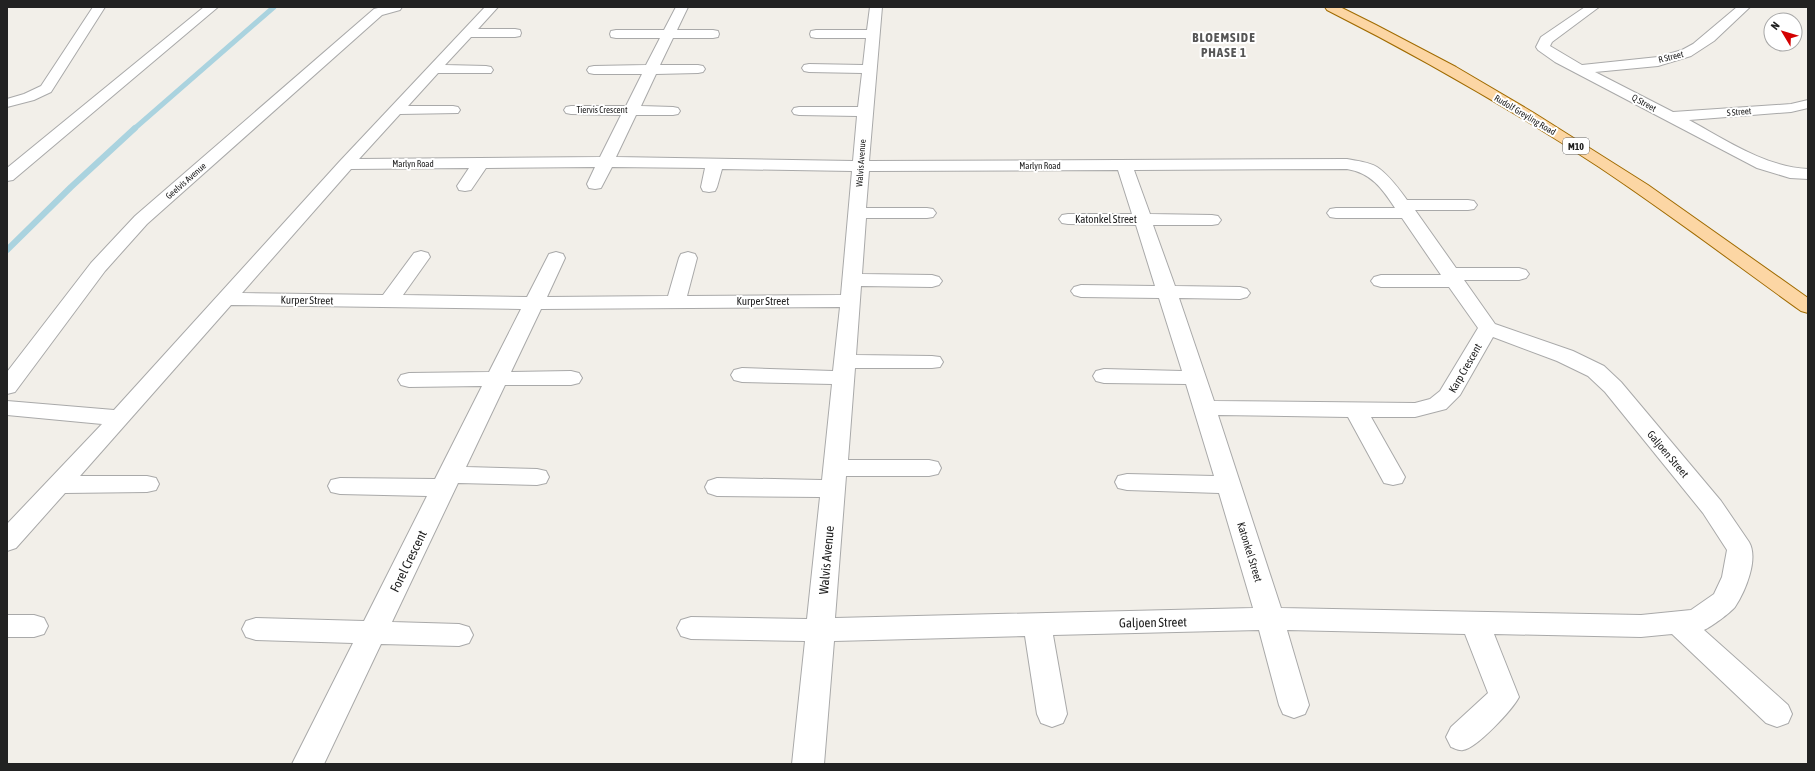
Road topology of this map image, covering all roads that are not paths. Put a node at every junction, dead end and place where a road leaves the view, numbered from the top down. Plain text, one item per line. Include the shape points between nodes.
1 (99, 7) edge
2 (212, 7) edge
3 (396, 7) edge
4 (488, 7) edge
5 (492, 7) edge
6 (682, 7) edge
7 (876, 7) edge
8 (1331, 7) edge
9 (1593, 7) edge
10 (1744, 7) edge
11 (468, 33) junction
12 (515, 33) dead end
13 (616, 34) dead end
14 (669, 34) junction
15 (713, 34) dead end
16 (816, 34) dead end
17 (873, 34) junction
18 (809, 68) dead end
19 (434, 69) junction
20 (698, 69) dead end
21 (1581, 69) junction
22 (486, 70) dead end
23 (594, 70) dead end
24 (652, 70) junction
25 (869, 70) junction
26 (7, 103) edge
27 (1808, 104) edge
28 (396, 110) junction
29 (453, 110) dead end
30 (572, 110) dead end
31 (632, 110) junction
32 (673, 111) dead end
33 (799, 111) dead end
34 (865, 112) junction
35 (1670, 117) junction
36 (606, 162) junction
37 (481, 163) junction
38 (716, 163) junction
39 (346, 164) junction
40 (861, 166) junction
41 (1125, 166) junction
42 (1808, 174) edge
43 (7, 176) edge
44 (595, 184) dead end
45 (465, 186) dead end
46 (709, 187) dead end
47 (1468, 205) dead end
48 (1405, 209) junction
49 (857, 213) junction
50 (1336, 213) dead end
51 (927, 214) dead end
52 (1068, 219) dead end
53 (1143, 220) junction
54 (1212, 220) dead end
55 (421, 257) dead end
56 (556, 258) dead end
57 (688, 258) dead end
58 (1519, 274) dead end
59 (1453, 278) junction
60 (1381, 281) dead end
61 (932, 282) dead end
62 (851, 290) junction
63 (1081, 291) dead end
64 (1167, 292) junction
65 (1240, 293) dead end
66 (226, 299) junction
67 (389, 301) junction
68 (676, 302) junction
69 (534, 303) junction
70 (1808, 307) edge
71 (1488, 328) junction
72 (932, 362) dead end
73 (844, 370) junction
74 (742, 375) dead end
75 (1104, 376) dead end
76 (497, 378) junction
77 (571, 378) dead end
78 (1195, 378) junction
79 (409, 380) dead end
80 (7, 387) edge
81 (7, 408) edge
82 (1205, 408) junction
83 (1356, 410) junction
84 (120, 418) junction
85 (929, 468) dead end
86 (536, 477) dead end
87 (1393, 477) dead end
88 (834, 479) junction
89 (446, 482) junction
90 (1127, 482) dead end
91 (147, 484) dead end
92 (1229, 484) junction
93 (59, 485) junction
94 (340, 486) dead end
95 (717, 487) dead end
96 (10, 536) edge
97 (1270, 619) junction
98 (1678, 622) junction
99 (1475, 623) junction
100 (1036, 625) junction
101 (7, 626) edge
102 (34, 626) dead end
103 (690, 628) dead end
104 (256, 629) dead end
105 (820, 630) junction
106 (372, 634) junction
107 (459, 635) dead end
108 (1294, 705) dead end
109 (1052, 714) dead end
110 (1777, 714) dead end
111 (1462, 737) dead end
112 (308, 764) edge
113 (808, 764) edge

1 - 26 street via 46,89 30,98
2 - 43 street
3 - 80 street, Geelvis Avenue via 378,12 141,220 98,267
4 - 5 street
5 - 11 street
6 - 14 street, Tiervis Crescent
7 - 17 street, Walvis Avenue
8 - 70 main road, Rudolf Greyling Road / M10 via 1470,82 1564,138 1644,190
9 - 21 street, Q Street via 1546,40 1544,47 1560,59
10 - 21 street, R Street via 1698,47 1685,54 1659,61
11 - 12 street
11 - 19 street
13 - 14 street
14 - 15 street
14 - 24 street, Tiervis Crescent
16 - 17 street
17 - 25 street, Walvis Avenue
18 - 25 street
19 - 22 street
19 - 28 street
20 - 24 street
21 - 35 street, Q Street
23 - 24 street
24 - 31 street, Tiervis Crescent
25 - 34 street, Walvis Avenue
27 - 35 street, S Street via 1791,108
28 - 29 street
28 - 39 street
30 - 31 street, Tiervis Crescent
31 - 32 street, Tiervis Crescent
31 - 36 street, Tiervis Crescent
33 - 34 street
34 - 40 street, Walvis Avenue
35 - 42 street, Q Street via 1763,165 1790,173
36 - 37 street, Marlyn Road
36 - 38 street, Marlyn Road
36 - 44 street
37 - 39 street, Marlyn Road
37 - 45 street
38 - 40 street, Marlyn Road
38 - 46 street
39 - 66 street
40 - 41 street, Marlyn Road
40 - 49 street, Walvis Avenue
41 - 48 street, Marlyn Road via 1347,164 1372,171
41 - 53 street, Katonkel Street
47 - 48 street
48 - 50 street
48 - 59 street
49 - 51 street
49 - 62 street, Walvis Avenue
52 - 53 street, Katonkel Street
53 - 54 street, Katonkel Street
53 - 64 street, Katonkel Street
55 - 67 street
56 - 69 street
57 - 68 street
58 - 59 street
59 - 60 street
59 - 71 street
61 - 62 street
62 - 68 street, Kurper Street
62 - 73 street, Walvis Avenue
63 - 64 street
64 - 65 street
64 - 78 street, Katonkel Street
66 - 67 street, Kurper Street
66 - 84 street
67 - 69 street, Kurper Street
68 - 69 street, Kurper Street
69 - 76 street, Forel Crescent
71 - 83 street, Karp Crescent via 1449,395 1438,404 1415,410
71 - 98 street, Galjoen Street via 1564,356 1596,371 1613,387 1712,507 1740,550 1736,577 1724,601 1696,620
72 - 73 street
73 - 74 street
73 - 88 street, Walvis Avenue
75 - 78 street
76 - 77 street
76 - 79 street
76 - 89 street, Forel Crescent
78 - 82 street, Katonkel Street
81 - 84 street
82 - 83 street, Karp Crescent
82 - 92 street, Katonkel Street
83 - 87 street
84 - 93 street
85 - 88 street
86 - 89 street
88 - 95 street
88 - 105 street, Walvis Avenue
89 - 94 street
89 - 106 street, Forel Crescent
90 - 92 street
91 - 93 street
92 - 97 street, Katonkel Street
93 - 96 street
97 - 99 street, Galjoen Street
97 - 100 street, Galjoen Street
97 - 108 street
98 - 99 street, Galjoen Street via 1641,626
98 - 110 street
99 - 111 street via 1504,696
100 - 105 street, Galjoen Street
100 - 109 street
101 - 102 street
103 - 105 street
104 - 106 street
105 - 113 street, Walvis Avenue
106 - 107 street
106 - 112 street, Forel Crescent

